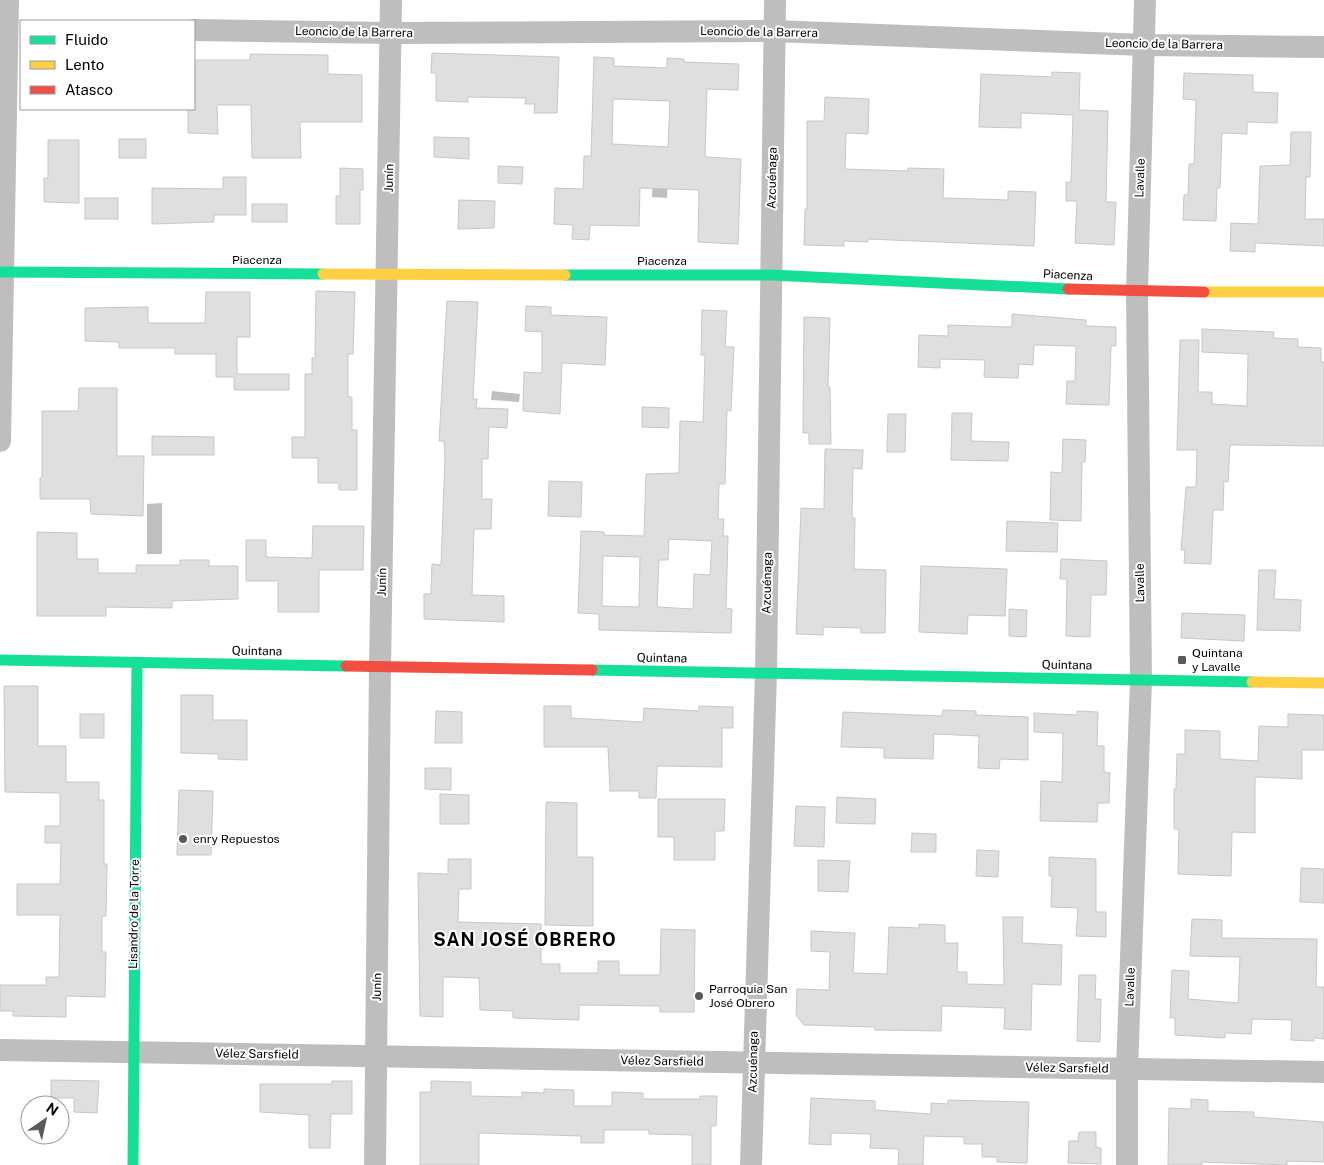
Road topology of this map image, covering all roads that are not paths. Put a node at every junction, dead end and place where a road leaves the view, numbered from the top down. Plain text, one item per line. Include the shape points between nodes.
1 (8, 0) edge
2 (391, 0) edge
3 (775, 0) edge
4 (1145, 0) edge
5 (10, 28) edge
6 (195, 30) edge
7 (774, 31) junction
8 (391, 32) junction
9 (1144, 44) junction
10 (1324, 47) edge
11 (1, 272) edge
12 (771, 274) junction
13 (388, 275) junction
14 (1137, 292) junction
15 (1324, 292) edge
16 (0, 441) edge
17 (0, 660) edge
18 (137, 663) junction
19 (380, 667) junction
20 (766, 673) junction
21 (1142, 680) junction
22 (1324, 683) edge
23 (0, 1050) edge
24 (133, 1052) junction
25 (376, 1056) junction
26 (753, 1063) junction
27 (1127, 1069) junction
28 (1324, 1072) edge
29 (133, 1165) edge
30 (375, 1165) edge
31 (751, 1165) edge
32 (1127, 1165) edge

1 - 5 street
2 - 8 street, Junín
3 - 7 street, Azcuénaga
4 - 9 street, Lavalle
5 - 11 street
6 - 8 street, Leoncio de la Barrera
7 - 8 street, Leoncio de la Barrera
7 - 9 street, Leoncio de la Barrera
7 - 12 street, Azcuénaga
8 - 13 street, Junín
9 - 10 street, Leoncio de la Barrera
9 - 14 street, Lavalle
11 - 13 main road, Piacenza
11 - 16 street
12 - 13 main road, Piacenza
12 - 14 main road, Piacenza
12 - 20 street, Azcuénaga
13 - 19 street, Junín
14 - 15 main road, Piacenza
14 - 21 street, Lavalle
17 - 18 main road, Quintana
18 - 19 main road, Quintana
18 - 24 main road, Lisandro de la Torre
19 - 20 main road, Quintana
19 - 25 street, Junín
20 - 21 main road, Quintana
20 - 26 street, Azcuénaga
21 - 22 main road, Quintana
21 - 27 street, Lavalle
23 - 24 street, Vélez Sarsfield
24 - 25 street, Vélez Sarsfield
24 - 29 main road, Lisandro de la Torre
25 - 26 street, Vélez Sarsfield
25 - 30 street, Junín
26 - 27 street, Vélez Sarsfield
26 - 31 street, Azcuénaga
27 - 28 street, Vélez Sarsfield
27 - 32 street, Lavalle

